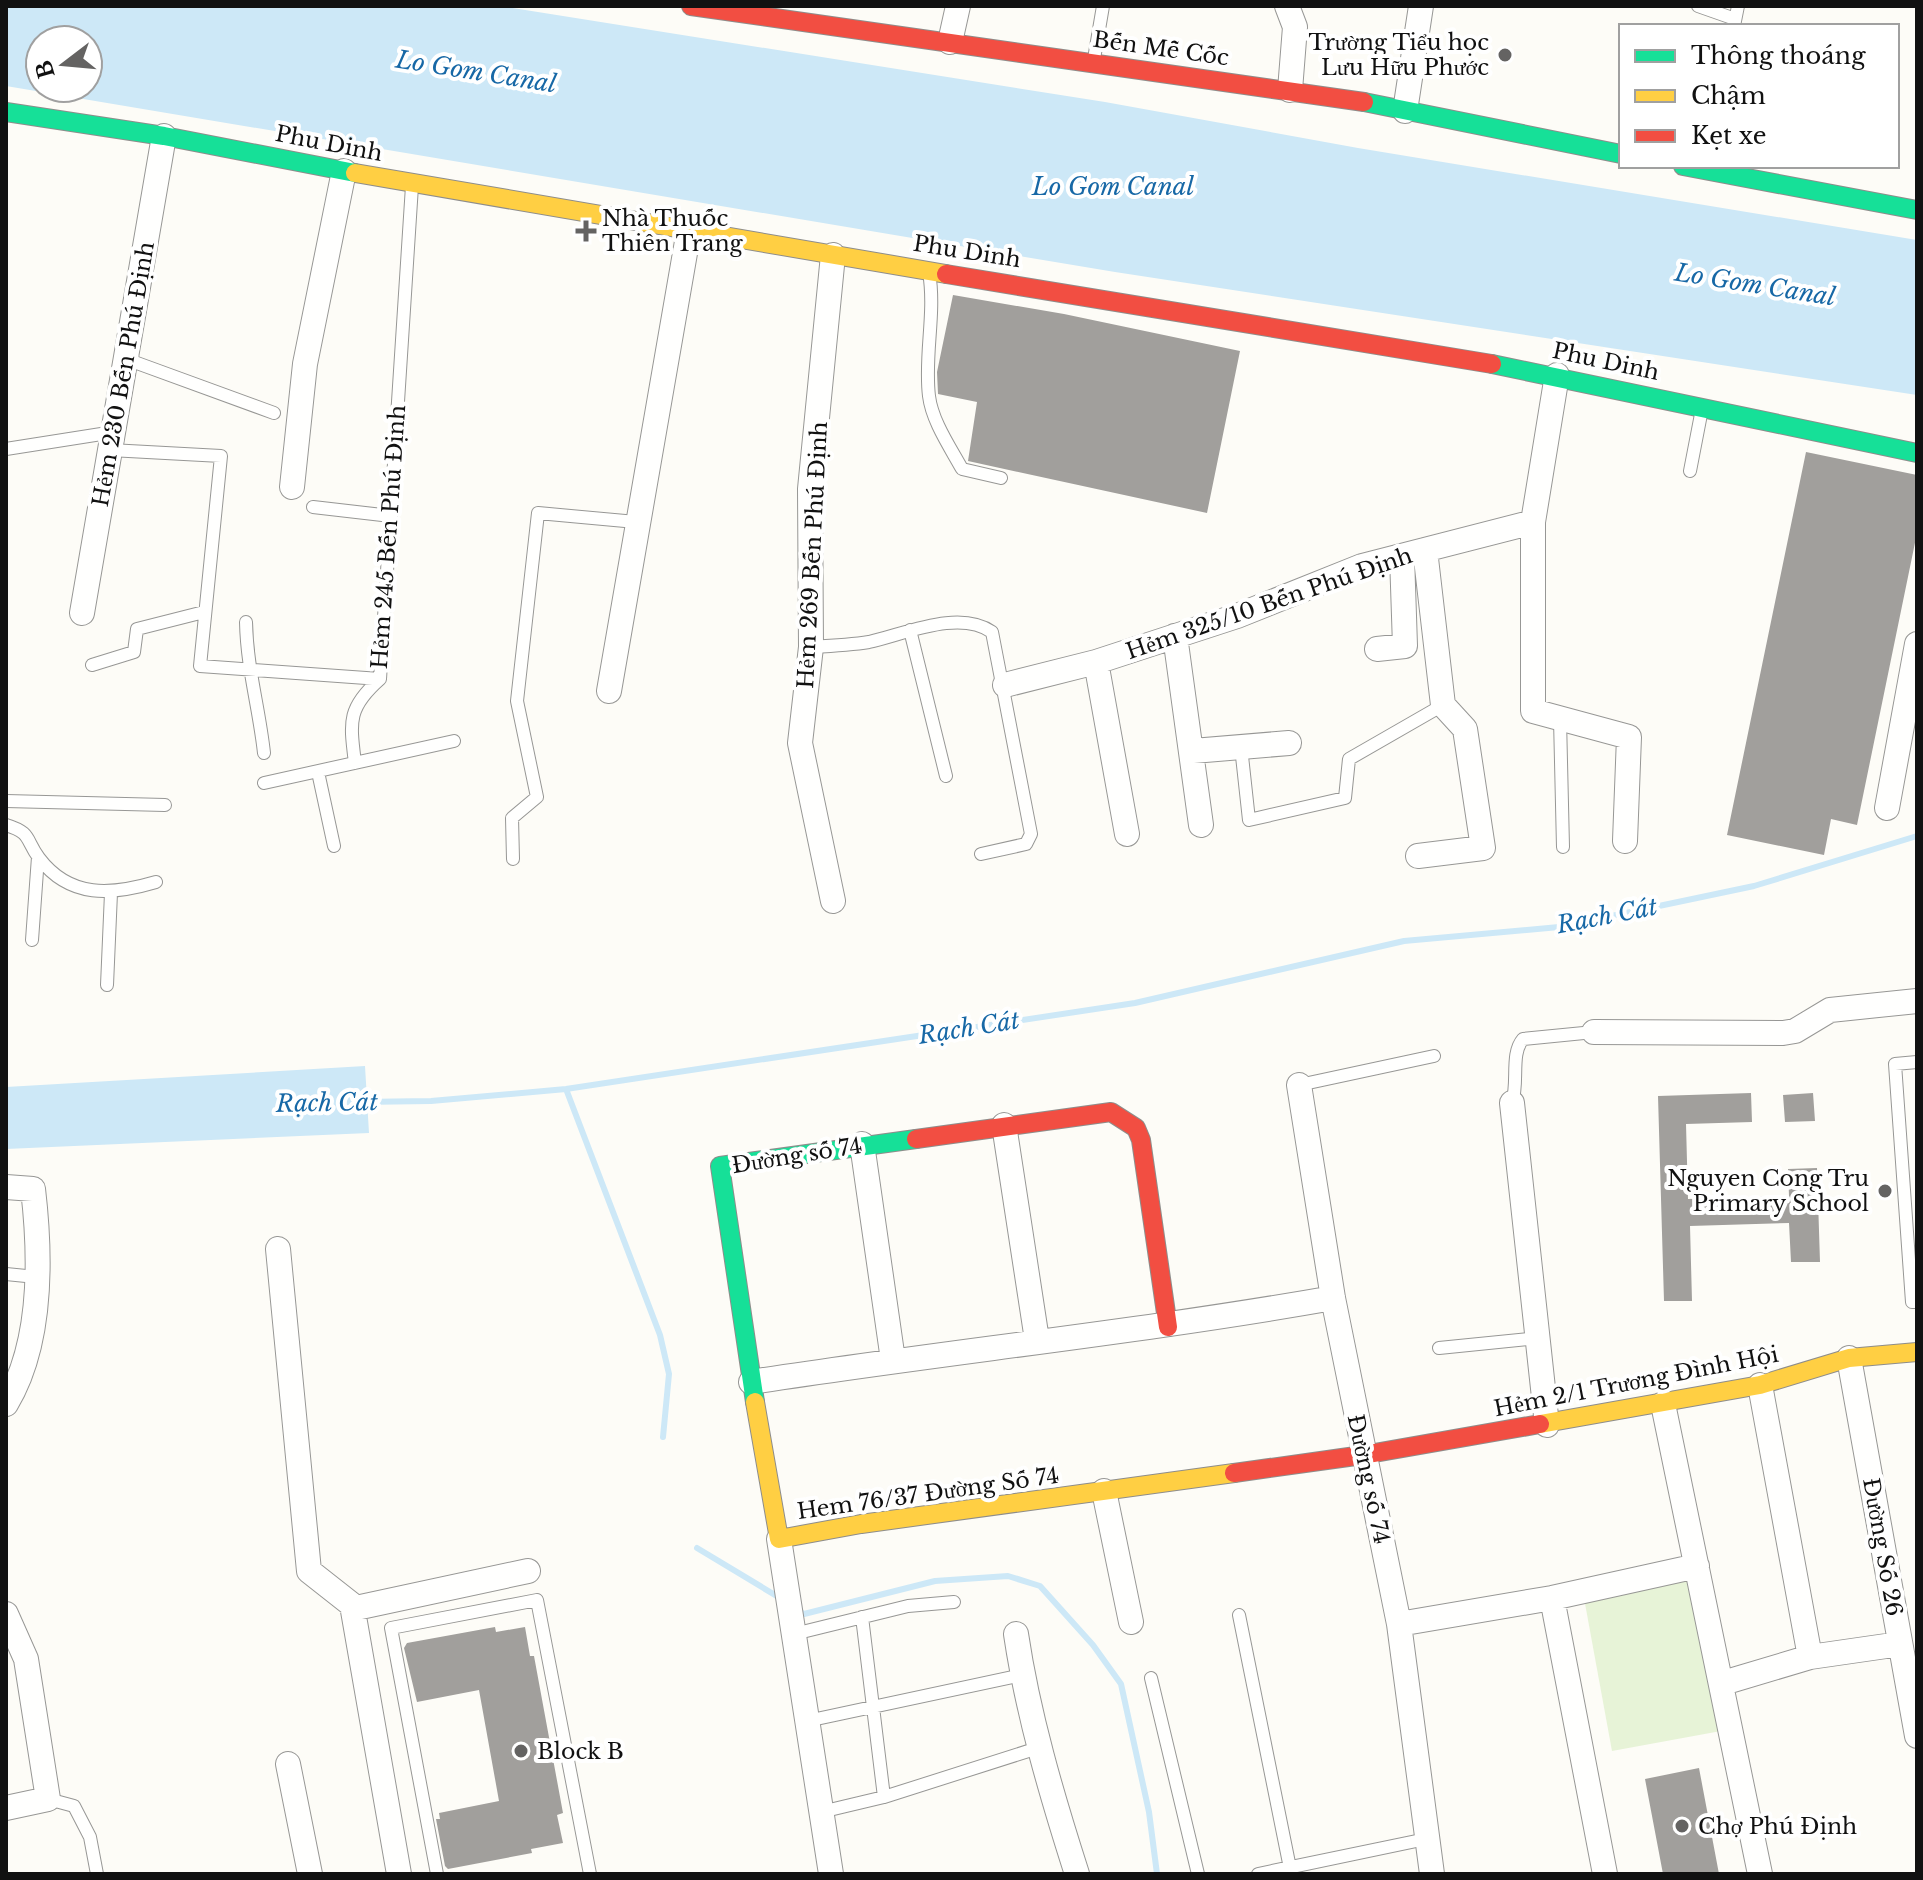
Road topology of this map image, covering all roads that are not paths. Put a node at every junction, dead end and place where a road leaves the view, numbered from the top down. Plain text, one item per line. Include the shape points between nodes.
1 (691, 6) edge
2 (958, 6) edge
3 (1103, 6) edge
4 (1309, 6) edge
5 (1421, 6) edge
6 (1698, 6) edge
7 (736, 9) edge
8 (1291, 16) edge
9 (850, 17) edge
10 (1736, 17) edge
11 (950, 42) junction
12 (1094, 63) junction
13 (1290, 90) junction
14 (1405, 111) junction
15 (6, 112) edge
16 (164, 136) junction
17 (1619, 154) edge
18 (1700, 168) edge
19 (344, 171) junction
20 (412, 183) junction
21 (1917, 210) edge
22 (689, 230) junction
23 (833, 255) junction
24 (928, 269) junction
25 (126, 359) junction
26 (1557, 375) junction
27 (1703, 406) junction
28 (274, 413) dead end
29 (112, 441) junction
30 (6, 449) edge
31 (1917, 453) edge
32 (1690, 471) dead end
33 (1001, 478) dead end
34 (292, 487) dead end
35 (313, 507) dead end
36 (391, 516) junction
37 (636, 522) junction
38 (1533, 522) junction
39 (1413, 553) junction
40 (204, 612) junction
41 (82, 613) dead end
42 (246, 622) dead end
43 (910, 630) junction
44 (1175, 636) junction
45 (1917, 644) edge
46 (811, 647) junction
47 (1377, 649) dead end
48 (1096, 662) junction
49 (92, 665) dead end
50 (247, 669) junction
51 (380, 679) junction
52 (1005, 685) junction
53 (609, 691) dead end
54 (1443, 705) junction
55 (1560, 719) junction
56 (454, 741) dead end
57 (1289, 743) dead end
58 (1241, 747) junction
59 (1193, 751) junction
60 (264, 753) dead end
61 (355, 763) junction
62 (318, 772) junction
63 (946, 776) dead end
64 (264, 783) dead end
65 (6, 801) edge
66 (165, 805) dead end
67 (1887, 808) dead end
68 (6, 825) edge
69 (1201, 825) dead end
70 (1127, 834) dead end
71 (1625, 841) dead end
72 (334, 846) dead end
73 (1563, 847) dead end
74 (981, 854) dead end
75 (1418, 856) dead end
76 (38, 857) junction
77 (513, 859) dead end
78 (156, 882) dead end
79 (111, 893) junction
80 (833, 901) dead end
81 (32, 940) dead end
82 (107, 985) dead end
83 (1917, 1001) edge
84 (1594, 1032) joint
85 (1434, 1056) dead end
86 (1917, 1062) edge
87 (1299, 1085) joint
88 (1512, 1103) joint
89 (1004, 1125) junction
90 (862, 1144) junction
91 (720, 1166) joint
92 (6, 1187) edge
93 (278, 1249) dead end
94 (6, 1274) edge
95 (36, 1277) junction
96 (1333, 1298) junction
97 (1917, 1302) edge
98 (1168, 1327) junction
99 (1538, 1338) junction
100 (1037, 1340) junction
101 (1439, 1348) dead end
102 (1917, 1352) edge
103 (1849, 1358) junction
104 (893, 1360) junction
105 (751, 1382) junction
106 (1760, 1385) junction
107 (6, 1404) edge
108 (1663, 1404) junction
109 (1547, 1425) junction
110 (1363, 1455) junction
111 (1104, 1491) junction
112 (779, 1539) junction
113 (1697, 1566) junction
114 (528, 1571) dead end
115 (1552, 1598) junction
116 (954, 1602) dead end
117 (352, 1605) junction
118 (6, 1614) edge
119 (1239, 1615) dead end
120 (862, 1617) junction
121 (1131, 1622) dead end
122 (1399, 1624) junction
123 (794, 1634) junction
124 (1016, 1634) dead end
125 (1900, 1644) junction
126 (1810, 1657) junction
127 (1022, 1675) junction
128 (1151, 1678) dead end
129 (1723, 1683) junction
130 (873, 1708) junction
131 (807, 1721) junction
132 (1917, 1736) edge
133 (1041, 1747) junction
134 (288, 1764) dead end
135 (884, 1797) junction
136 (48, 1799) junction
137 (6, 1808) edge
138 (821, 1812) junction
139 (1426, 1839) junction
140 (1290, 1868) junction
141 (837, 1870) edge
142 (97, 1874) edge
143 (310, 1874) edge
144 (399, 1874) edge
145 (437, 1874) edge
146 (590, 1874) edge
147 (1077, 1874) edge
148 (1198, 1874) edge
149 (1258, 1874) edge
150 (1432, 1874) edge
151 (1605, 1874) edge
152 (1760, 1874) edge

1 - 7 street, Bến Mễ Cốc
2 - 11 street
3 - 12 lane
4 - 8 street
5 - 14 street
6 - 10 lane
7 - 9 street, Bến Mễ Cốc
8 - 13 street
9 - 11 street, Bến Mễ Cốc
11 - 12 street, Bến Mễ Cốc
12 - 13 street, Bến Mễ Cốc
13 - 14 street, Bến Mễ Cốc
14 - 17 street, Bến Mễ Cốc
15 - 16 street, Phu Dinh
16 - 19 street, Phu Dinh
16 - 25 street, Hẻm 230 Bến Phú Định
18 - 21 street
19 - 20 street, Phu Dinh
19 - 34 street via 305,364
20 - 22 street, Phu Dinh
20 - 36 lane, Hẻm 245 Bến Phú Định
22 - 23 street, Phu Dinh
22 - 37 street
23 - 24 street, Phu Dinh
23 - 46 street, Hẻm 269 Bến Phú Định via 810,489
24 - 26 street, Phu Dinh
24 - 33 lane via 933,298 929,397 962,469
25 - 28 lane
25 - 29 street, Hẻm 230 Bến Phú Định
26 - 27 street, Phu Dinh
26 - 38 street
27 - 31 street, Phu Dinh
27 - 32 lane
29 - 30 lane
29 - 40 lane, Hẻm 245 Bến Phú Định via 221,456
29 - 41 street, Hẻm 230 Bến Phú Định
35 - 36 lane
36 - 51 lane, Hẻm 245 Bến Phú Định
37 - 53 street
37 - 77 lane via 538,513 517,701 537,797 512,818
38 - 39 street, Hẻm 325/10 Bến Phú Định
38 - 55 street via 1533,711
39 - 44 street, Hẻm 325/10 Bến Phú Định via 1362,566
39 - 47 street via 1405,646
39 - 54 street
40 - 49 lane via 137,629 134,652
40 - 50 lane, Hẻm 245 Bến Phú Định via 200,666
42 - 50 lane
43 - 46 lane via 867,642
43 - 52 lane via 973,622 984,627 996,643
43 - 63 lane
44 - 48 street, Hẻm 325/10 Bến Phú Định
44 - 59 street
45 - 67 street
46 - 80 street, Hẻm 269 Bến Phú Định via 800,743
48 - 52 street, Hẻm 325/10 Bến Phú Định
48 - 70 street
50 - 51 lane, Hẻm 245 Bến Phú Định
50 - 60 lane via 260,708
51 - 61 lane via 349,720
52 - 74 lane via 1031,834 1026,844
54 - 58 lane via 1349,759 1345,798 1249,820
54 - 75 street via 1465,729 1483,848
55 - 71 street via 1629,737
55 - 73 lane
56 - 61 lane
57 - 58 street
58 - 59 street
59 - 69 street
61 - 62 lane
62 - 64 lane
62 - 72 lane
65 - 66 lane
68 - 76 lane via 31,839
76 - 79 lane via 69,885
76 - 81 lane
78 - 79 lane
79 - 82 lane
83 - 84 street via 1830,1010 1783,1033
84 - 88 lane via 1523,1039 1515,1053 1518,1085
85 - 87 lane
86 - 97 lane via 1895,1064 1912,1302
87 - 96 street, Đường số 74
88 - 99 street
89 - 90 street, Đường số 74
89 - 98 street, Đường số 74 via 1111,1112 1136,1128
89 - 100 street
90 - 91 street, Đường số 74
90 - 104 street
91 - 105 street, Hem 76/37 Đường Số 74
92 - 95 street via 33,1189
93 - 117 street via 309,1571
94 - 95 lane
95 - 107 street via 35,1311 18,1384
96 - 98 street
96 - 110 street, Đường số 74
98 - 100 street
99 - 101 lane
99 - 109 street
100 - 104 street
102 - 103 street, Hẻm 2/1 Trương Đình Hội
103 - 106 street, Hẻm 2/1 Trương Đình Hội
103 - 125 street, Đường Số 26
104 - 105 street
105 - 112 street, Hem 76/37 Đường Số 74
106 - 108 street, Hẻm 2/1 Trương Đình Hội
106 - 126 street
108 - 109 street, Hẻm 2/1 Trương Đình Hội
108 - 113 street
109 - 110 street, Hẻm 2/1 Trương Đình Hội
110 - 111 street, Hem 76/37 Đường Số 74
110 - 122 street, Đường số 74
111 - 112 street, Hem 76/37 Đường Số 74
111 - 121 street
112 - 123 street
113 - 115 street
113 - 129 street
114 - 117 street
115 - 122 street
115 - 151 street
116 - 120 lane
117 - 144 street
118 - 136 street via 26,1659
119 - 140 lane
120 - 123 lane
120 - 130 lane
122 - 139 street, Đường số 74
123 - 131 street
124 - 127 street
125 - 126 street
125 - 132 street, Đường Số 26
126 - 129 street
127 - 130 lane
127 - 133 street
128 - 148 lane
129 - 152 street
130 - 131 lane
130 - 135 lane
131 - 138 street
133 - 135 lane
133 - 147 street
134 - 143 street
135 - 138 lane
136 - 137 street
136 - 142 lane via 74,1806 90,1837
138 - 141 street
139 - 140 lane
139 - 150 street, Đường số 74
140 - 149 lane
145 - 146 lane via 391,1628 537,1600

